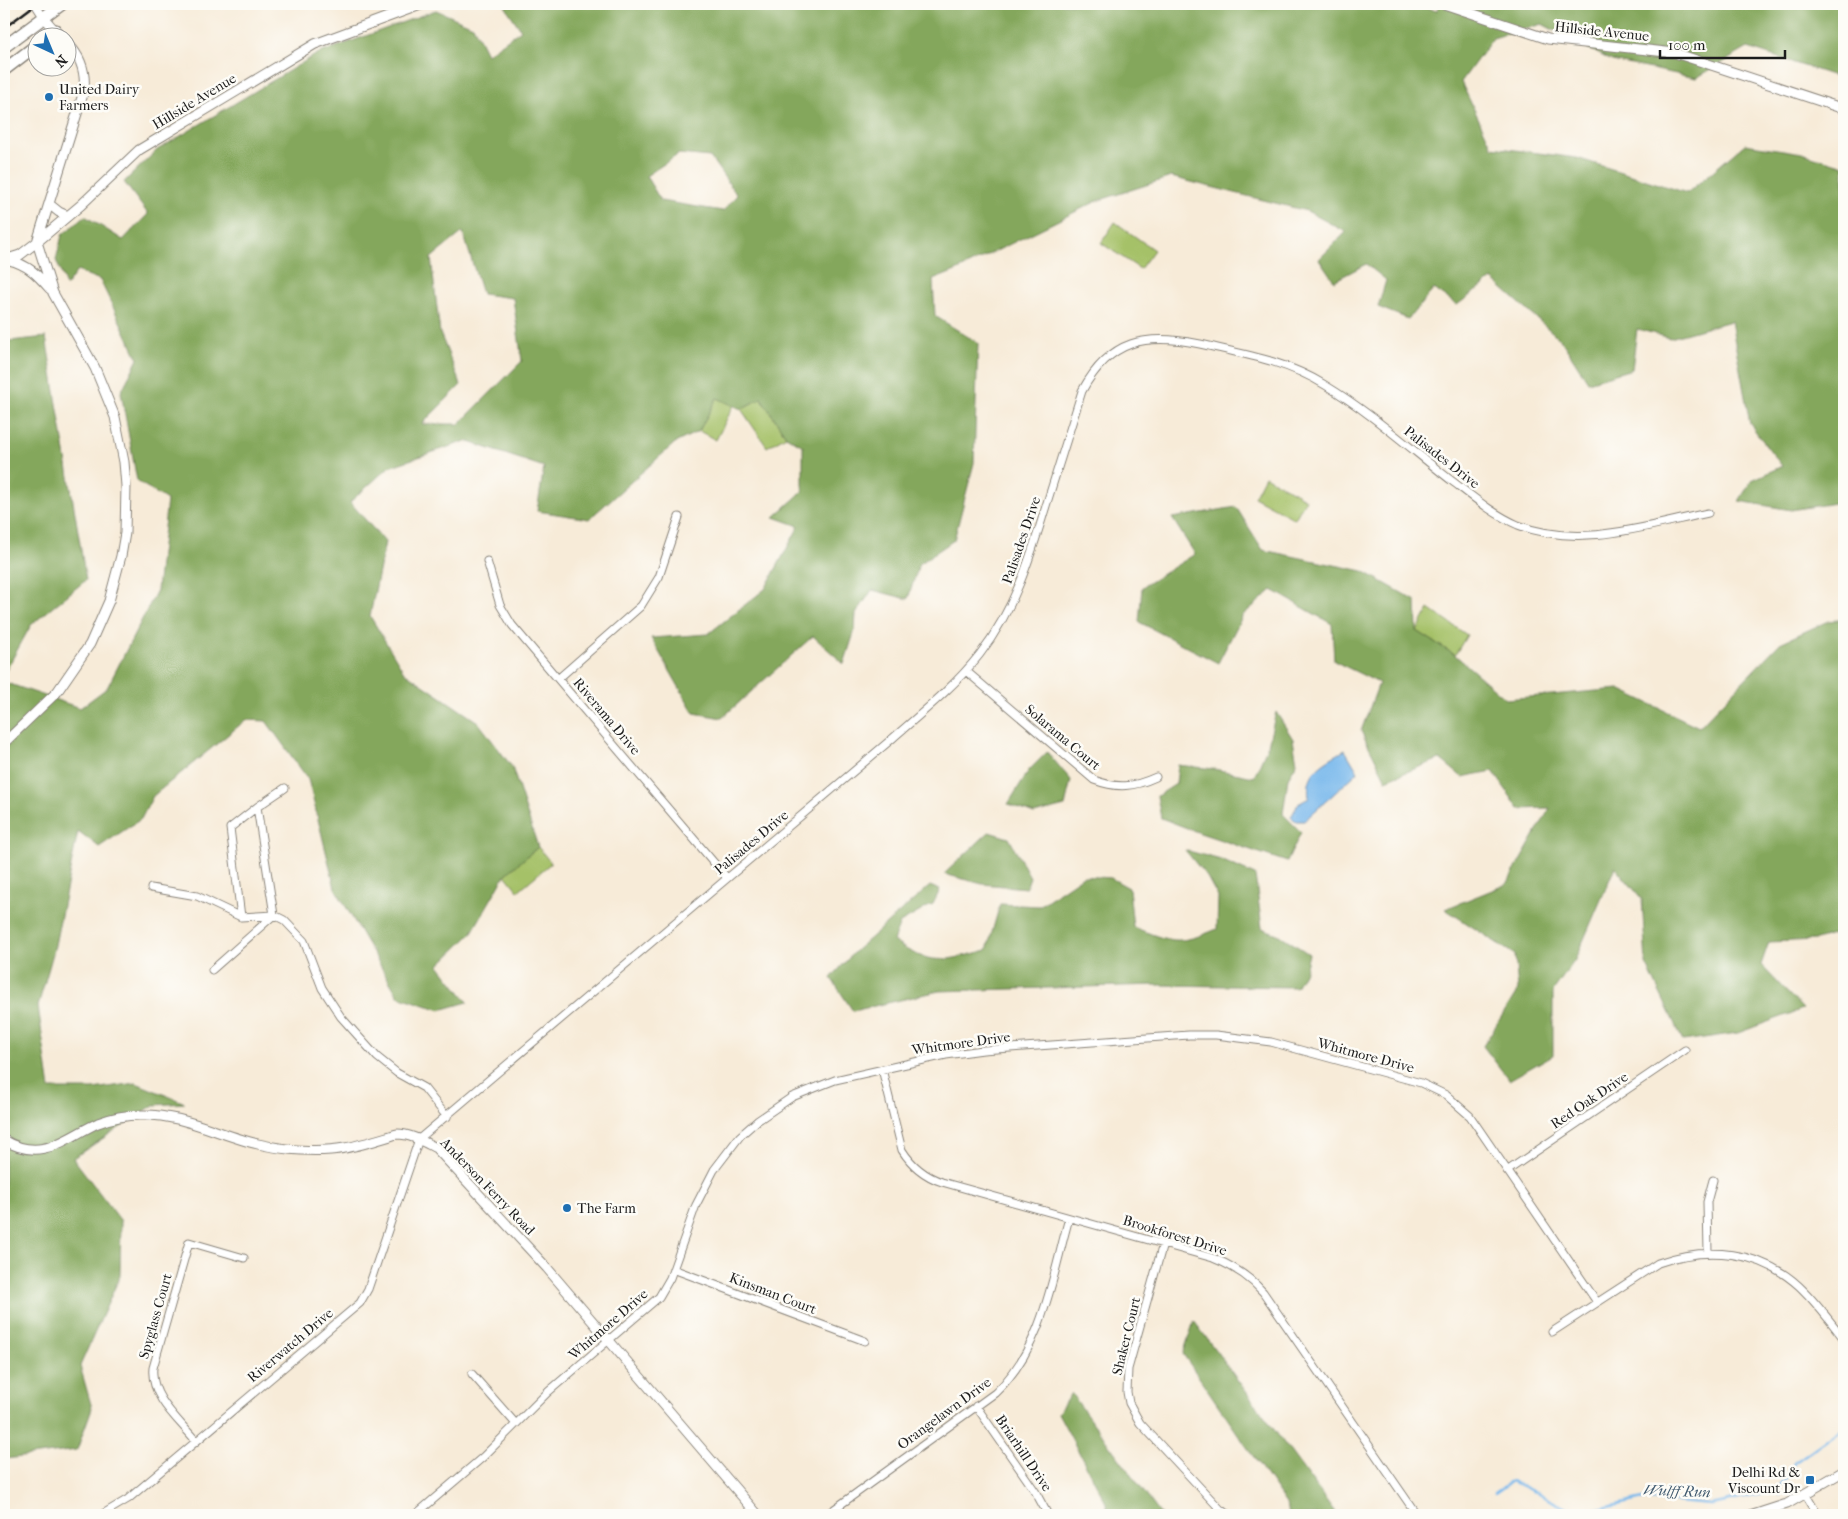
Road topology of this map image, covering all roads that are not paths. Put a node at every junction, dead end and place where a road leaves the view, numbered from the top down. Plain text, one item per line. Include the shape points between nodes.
1 (35, 4) edge
2 (62, 4) edge
3 (422, 4) edge
4 (1444, 4) edge
5 (44, 18) junction
6 (50, 28) edge
7 (4, 47) edge
8 (28, 52) edge
9 (78, 58) edge
10 (4, 70) edge
11 (1844, 109) edge
12 (49, 204) junction
13 (68, 216) junction
14 (37, 242) junction
15 (6, 260) edge
16 (53, 293) junction
17 (1708, 513) dead end
18 (680, 517) dead end
19 (487, 561) dead end
20 (966, 671) junction
21 (558, 678) junction
22 (4, 744) edge
23 (1156, 777) dead end
24 (285, 788) dead end
25 (257, 807) junction
26 (727, 878) junction
27 (151, 888) dead end
28 (274, 915) junction
29 (241, 918) junction
30 (212, 970) dead end
31 (1685, 1050) dead end
32 (882, 1069) junction
33 (447, 1117) junction
34 (419, 1139) junction
35 (4, 1140) edge
36 (1507, 1170) junction
37 (1713, 1180) dead end
38 (1069, 1218) junction
39 (1162, 1244) junction
40 (1708, 1252) junction
41 (244, 1258) dead end
42 (673, 1269) junction
43 (1597, 1302) junction
44 (1552, 1332) dead end
45 (1844, 1339) edge
46 (608, 1341) junction
47 (865, 1341) dead end
48 (472, 1374) dead end
49 (976, 1406) junction
50 (516, 1424) junction
51 (196, 1441) junction
52 (1844, 1470) edge
53 (1806, 1495) junction
54 (4, 1512) edge
55 (19, 1515) edge
56 (101, 1515) edge
57 (415, 1515) edge
58 (758, 1515) edge
59 (826, 1515) edge
60 (1048, 1515) edge
61 (1230, 1515) edge
62 (1417, 1515) edge
63 (1753, 1515) edge
64 (1818, 1515) edge

1 - 5 street
2 - 5 main road
3 - 13 street, Hillside Avenue via 315,44 140,150
4 - 11 street, Hillside Avenue via 1548,39 1675,53
5 - 6 street
5 - 7 main road
8 - 10 main road
9 - 12 street via 83,68 84,91
12 - 13 street
12 - 14 street
13 - 14 street, Hillside Avenue
14 - 15 street, Hillside Avenue
14 - 16 street
15 - 16 street via 24,264
16 - 22 street via 95,368 114,417 126,478 125,533 109,601 90,644 57,692
17 - 20 street, Palisades Drive via 1595,536 1537,531 1488,508 1344,397 1304,373 1260,357 1178,340 1139,341 1108,356 1082,391 1018,590 996,631
18 - 21 street via 659,577 641,606
19 - 21 street, Riverama Drive via 506,615
20 - 23 street, Solarama Court via 1094,780 1127,787
20 - 26 street, Palisades Drive via 942,696
21 - 26 street, Riverama Drive
24 - 25 street
25 - 28 street
25 - 29 street via 230,828
26 - 33 street, Palisades Drive
27 - 29 street via 197,896
28 - 29 street
28 - 30 street
28 - 33 street via 284,920 304,941 322,988 347,1023 377,1057 424,1088
31 - 36 street, Red Oak Drive
32 - 36 street, Whitmore Drive via 983,1050 1189,1035 1244,1038 1290,1047 1432,1087 1470,1116
32 - 38 street, Brookforest Drive via 898,1139 917,1169 942,1182
32 - 42 street, Whitmore Drive via 836,1080 792,1097 740,1136 704,1187
33 - 34 street, Palisades Drive
34 - 35 street, Anderson Ferry Road via 396,1134 346,1148 295,1149 258,1144 149,1114 100,1122 67,1141 30,1151
34 - 46 street, Anderson Ferry Road via 436,1148
34 - 51 street, Riverwatch Drive via 365,1296
36 - 43 street, Whitmore Drive
37 - 40 street via 1707,1202
38 - 39 street, Brookforest Drive
38 - 49 street, Orangelawn Drive via 1035,1334 1017,1370
39 - 61 street, Shaker Court via 1128,1369 1129,1403 1145,1429 1221,1510
39 - 62 street, Brookforest Drive via 1213,1258 1241,1271 1253,1281
40 - 43 street via 1658,1263
40 - 45 street via 1758,1261 1786,1276 1808,1295
41 - 51 street, Spyglass Court via 189,1242 153,1368 153,1382 159,1396
42 - 46 street, Whitmore Drive via 659,1297
42 - 47 street, Kinsman Court
43 - 44 street
46 - 50 street, Whitmore Drive
46 - 58 street, Anderson Ferry Road
48 - 50 street
49 - 59 street, Orangelawn Drive
49 - 60 street, Briarhill Drive via 1036,1491
50 - 57 street, Whitmore Drive
51 - 56 street, Riverwatch Drive via 124,1502
52 - 53 street
53 - 63 street
53 - 64 street
54 - 55 street

